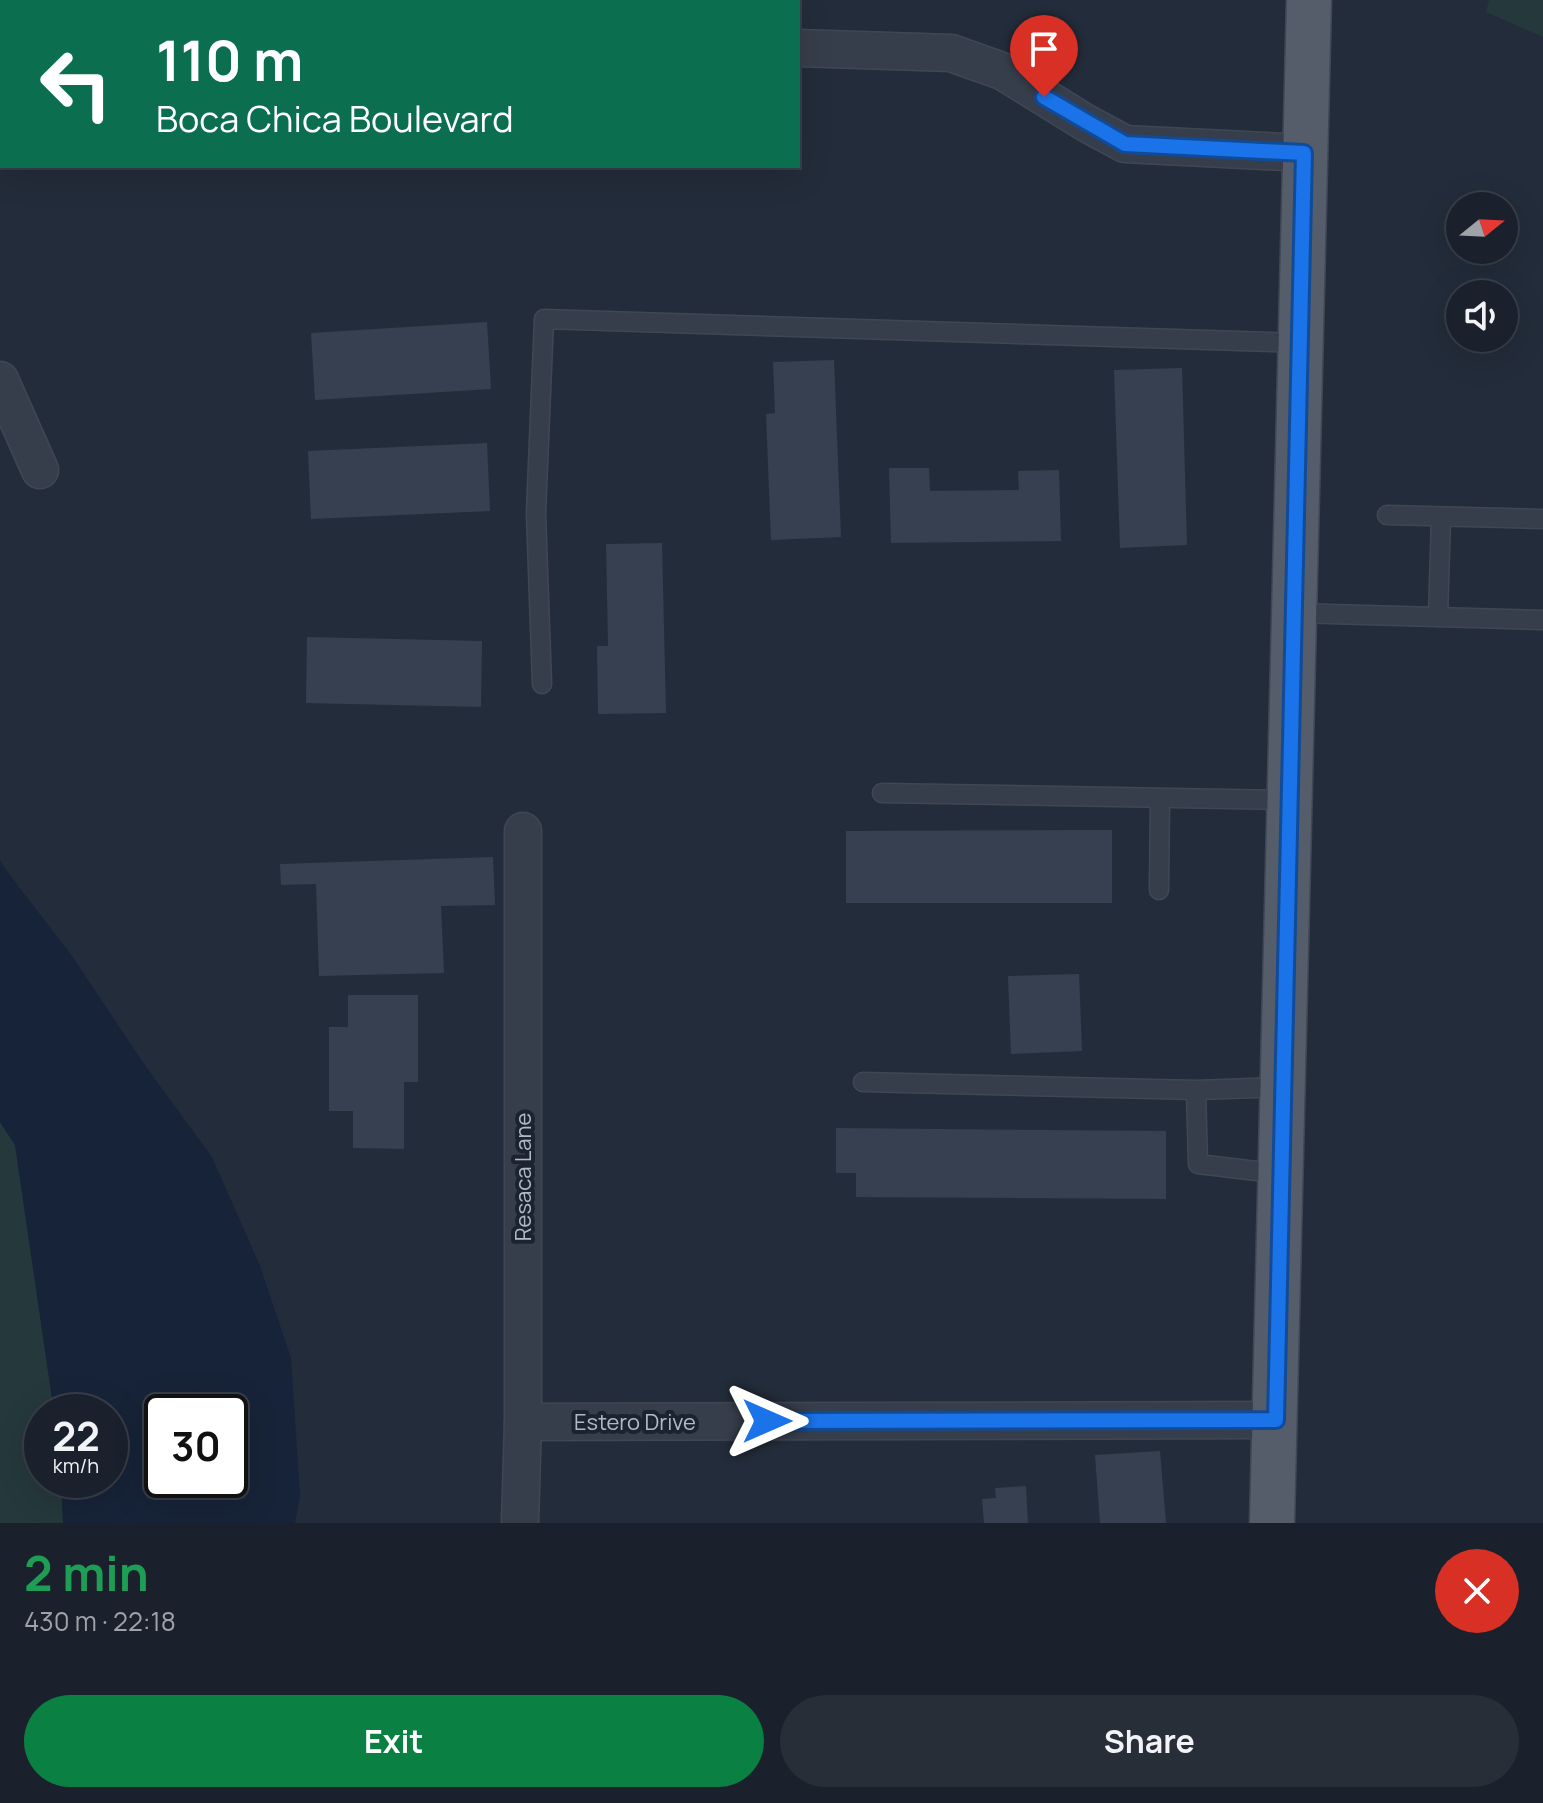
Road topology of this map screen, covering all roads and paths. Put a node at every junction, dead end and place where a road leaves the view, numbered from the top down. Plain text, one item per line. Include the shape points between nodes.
1 (1309, 0) edge
2 (800, 48) edge
3 (1304, 153) junction
4 (1300, 343) junction
5 (0, 380) edge
6 (40, 470) dead end
7 (1387, 515) dead end
8 (1441, 517) junction
9 (1543, 519) edge
10 (1294, 613) junction
11 (1438, 617) junction
12 (1543, 620) edge
13 (542, 684) dead end
14 (882, 793) dead end
15 (1160, 798) junction
16 (1290, 800) junction
17 (523, 831) dead end
18 (1159, 890) dead end
19 (863, 1082) dead end
20 (1283, 1087) junction
21 (1196, 1090) junction
22 (1282, 1174) junction
23 (1276, 1420) junction
24 (523, 1422) junction
25 (520, 1523) edge
26 (1272, 1523) edge

1 - 3 main road
2 - 3 street via 951,53 1002,71 1125,144
3 - 4 main road
4 - 10 main road
4 - 13 lane via 544,319 536,513
5 - 6 street
7 - 8 lane
8 - 9 lane
8 - 11 lane
10 - 11 lane
10 - 16 main road
11 - 12 lane
14 - 15 lane
15 - 16 lane
15 - 18 lane
16 - 20 main road
17 - 24 street, Resaca Lane
19 - 21 lane
20 - 21 lane
20 - 22 main road
21 - 22 lane via 1198,1164
22 - 23 main road
23 - 24 street, Estero Drive
23 - 26 main road
24 - 25 street, Resaca Lane

